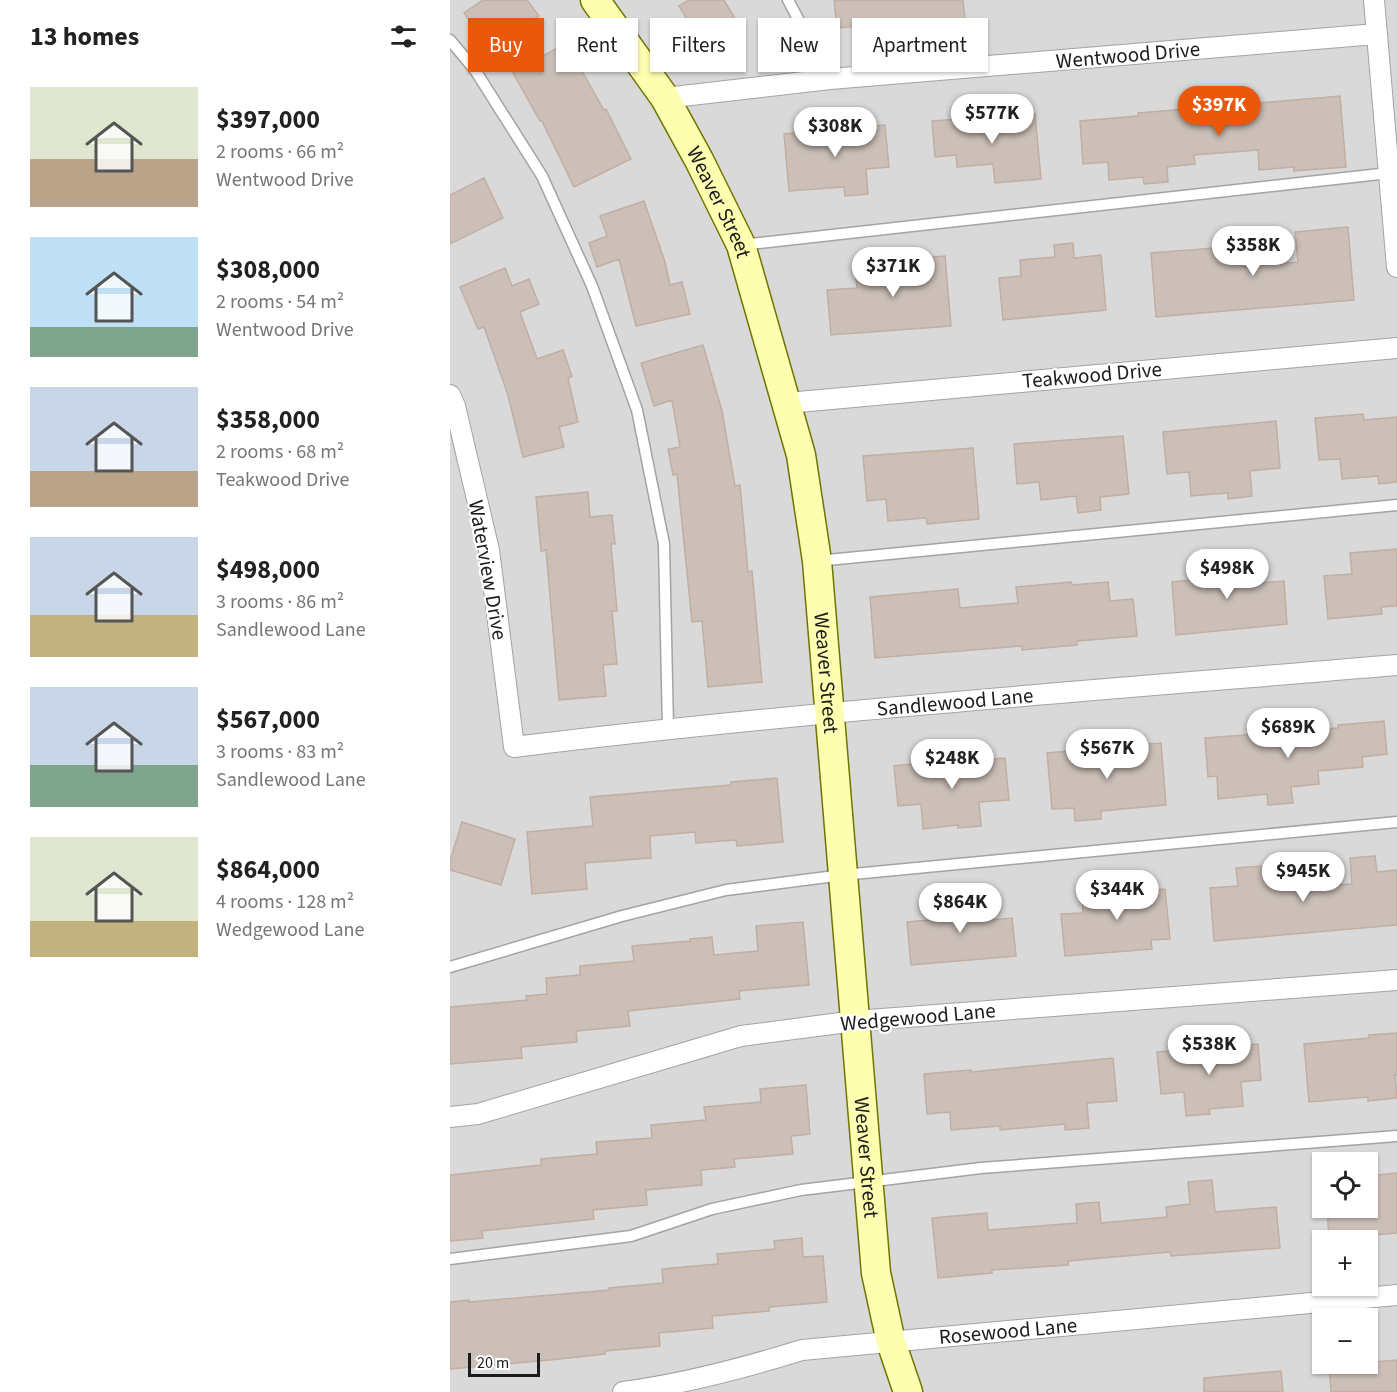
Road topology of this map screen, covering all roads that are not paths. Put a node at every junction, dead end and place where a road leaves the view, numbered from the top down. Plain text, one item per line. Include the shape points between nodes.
1 (595, 0) edge
2 (788, 0) edge
3 (1374, 0) edge
4 (1377, 34) junction
5 (450, 40) edge
6 (830, 79) junction
7 (665, 98) junction
8 (1389, 172) junction
9 (741, 245) junction
10 (1397, 267) edge
11 (1397, 348) edge
12 (450, 395) edge
13 (787, 403) junction
14 (1397, 505) edge
15 (817, 561) junction
16 (1397, 665) edge
17 (830, 712) junction
18 (668, 728) junction
19 (514, 747) joint
20 (1397, 822) edge
21 (843, 875) junction
22 (450, 967) edge
23 (1397, 980) edge
24 (855, 1021) junction
25 (450, 1117) edge
26 (1397, 1136) edge
27 (868, 1181) junction
28 (450, 1259) edge
29 (1397, 1295) edge
30 (891, 1342) junction
31 (623, 1392) edge
32 (908, 1392) edge

1 - 7 street, Weaver Street
2 - 6 lane
3 - 4 street
4 - 6 street, Wentwood Drive
4 - 8 street
5 - 18 lane via 475,70 542,176 592,286 637,410 664,544
6 - 7 street, Wentwood Drive
7 - 9 street, Weaver Street
8 - 9 lane
8 - 10 street
9 - 13 street, Weaver Street
11 - 13 street, Teakwood Drive
12 - 19 street, Waterview Drive via 489,549
13 - 15 street, Weaver Street via 801,455
14 - 15 lane
15 - 17 street, Weaver Street
16 - 17 street, Sandlewood Lane
17 - 18 street, Sandlewood Lane
17 - 21 street, Weaver Street
18 - 19 street, Sandlewood Lane
20 - 21 lane
21 - 22 lane via 726,890
21 - 24 street, Weaver Street
23 - 24 street, Wedgewood Lane
24 - 25 street, Wedgewood Lane via 741,1036 478,1114
24 - 27 street, Weaver Street
26 - 27 lane via 981,1168
27 - 28 lane via 712,1209 632,1236
27 - 30 street, Weaver Street via 876,1273
29 - 30 street, Rosewood Lane
30 - 31 street, Rosewood Lane via 802,1350 758,1364
30 - 32 street, Weaver Street

